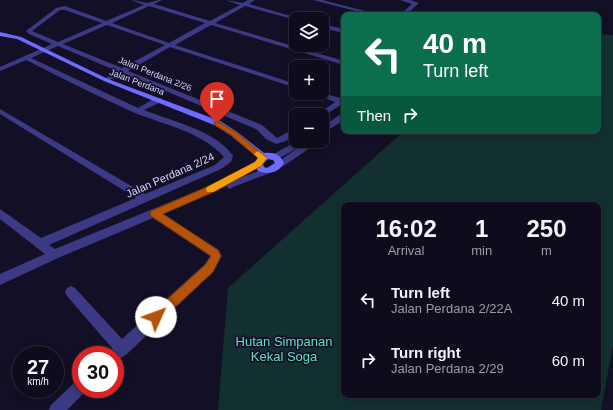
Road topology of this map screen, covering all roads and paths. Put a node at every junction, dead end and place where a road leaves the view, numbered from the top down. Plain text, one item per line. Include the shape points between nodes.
1 (134, 0) edge
2 (159, 0) edge
3 (228, 0) edge
4 (252, 0) edge
5 (316, 0) edge
6 (404, 0) edge
7 (149, 4) junction
8 (242, 4) junction
9 (366, 12) edge
10 (406, 12) edge
11 (289, 17) edge
12 (107, 23) junction
13 (207, 23) junction
14 (329, 28) edge
15 (341, 31) edge
16 (0, 34) edge
17 (58, 44) junction
18 (170, 45) junction
19 (44, 50) junction
20 (27, 58) junction
21 (341, 62) edge
22 (0, 69) edge
23 (122, 71) junction
24 (106, 80) junction
25 (289, 84) edge
26 (329, 98) edge
27 (158, 100) junction
28 (341, 102) edge
29 (341, 103) edge
30 (329, 110) edge
31 (0, 111) edge
32 (137, 111) junction
33 (341, 118) edge
34 (329, 126) edge
35 (289, 135) edge
36 (304, 148) edge
37 (260, 161) junction
38 (277, 161) junction
39 (268, 171) junction
40 (212, 188) junction
41 (145, 199) junction
42 (0, 213) edge
43 (154, 213) junction
44 (41, 243) junction
45 (54, 255) junction
46 (0, 280) edge
47 (71, 292) dead end
48 (113, 346) edge
49 (124, 346) edge
50 (72, 395) edge
51 (56, 410) edge

1 - 7 street
2 - 7 street
3 - 8 street
4 - 8 street
5 - 9 street
6 - 10 street via 416,3
7 - 12 street
7 - 13 street
8 - 11 street
8 - 13 street
12 - 17 street
12 - 17 street, Jalan Perdana 2/26 via 65,8 58,9 29,31
12 - 18 street
13 - 18 street
13 - 21 street
14 - 15 street
16 - 19 street, Jalan Perdana via 18,38
17 - 19 street
17 - 23 street, Jalan Perdana 2/26
18 - 23 street
18 - 25 street
19 - 20 street
19 - 24 street, Jalan Perdana
20 - 22 street
20 - 32 street, Jalan Perdana 2/24
23 - 24 street
23 - 35 street, Jalan Perdana 2/26 via 260,127 276,141
24 - 27 street, Jalan Perdana
26 - 28 street
27 - 32 street
27 - 37 street, Jalan Perdana via 217,123 234,133
29 - 30 street
31 - 41 street
32 - 41 street, Jalan Perdana 2/24 via 210,140 224,149 229,156 228,160 218,167
33 - 34 street
36 - 38 street
37 - 38 street via 269,156
37 - 39 street via 261,169
37 - 40 street
38 - 39 street via 275,169
39 - 40 street via 223,187
40 - 43 street
41 - 44 street, Jalan Perdana 2/24
42 - 44 street
43 - 45 street
43 - 49 street via 216,256 209,268
44 - 45 street
45 - 46 street
47 - 48 street
50 - 51 street

